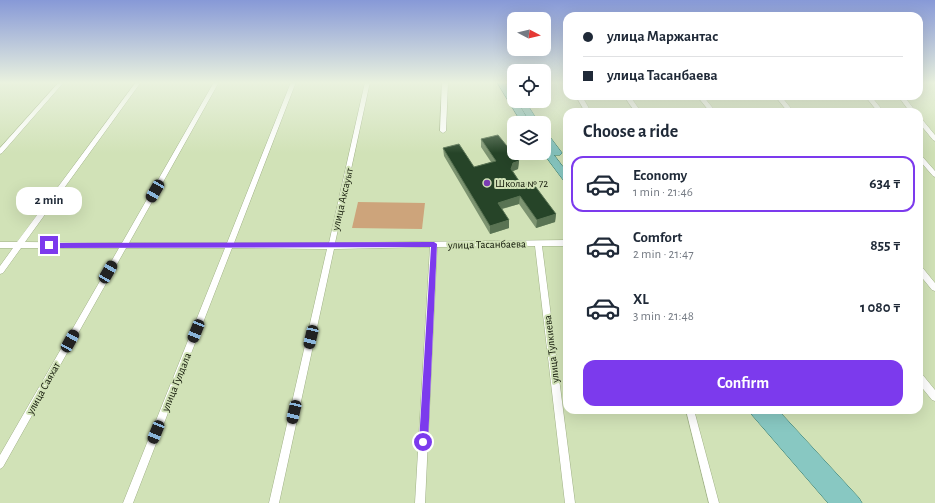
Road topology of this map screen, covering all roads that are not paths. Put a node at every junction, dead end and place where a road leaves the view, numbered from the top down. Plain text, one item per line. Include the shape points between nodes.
1 (41, 105) edge
2 (122, 105) edge
3 (204, 105) edge
4 (285, 105) edge
5 (363, 105) edge
6 (444, 105) edge
7 (515, 105) edge
8 (522, 116) edge
9 (923, 124) edge
10 (443, 131) dead end
11 (935, 139) edge
12 (551, 145) edge
13 (0, 152) edge
14 (551, 157) edge
15 (563, 161) edge
16 (923, 161) edge
17 (563, 174) edge
18 (935, 175) edge
19 (538, 243) junction
20 (563, 243) edge
21 (434, 244) junction
22 (0, 245) edge
23 (19, 245) junction
24 (124, 245) junction
25 (230, 245) junction
26 (331, 246) junction
27 (0, 271) edge
28 (923, 274) edge
29 (935, 288) edge
30 (923, 382) edge
31 (935, 397) edge
32 (691, 414) edge
33 (760, 414) edge
34 (773, 414) edge
35 (0, 464) edge
36 (128, 503) edge
37 (274, 503) edge
38 (420, 503) edge
39 (570, 503) edge
40 (714, 503) edge
41 (838, 503) edge
42 (854, 503) edge

1 - 13 street
2 - 23 street
3 - 24 street, улица Саяхат
4 - 25 street, улица Гулдала
5 - 26 street, улица Аксауыт
6 - 10 street
7 - 8 main road
9 - 11 street
12 - 15 main road
14 - 17 main road
16 - 18 street
19 - 20 street, улица Тасанбаева
19 - 21 street, улица Тасанбаева
19 - 39 street, улица Тулкиева
21 - 26 street, улица Тасанбаева
21 - 38 street
22 - 23 street, улица Тасанбаева
23 - 24 street, улица Тасанбаева
23 - 27 street
24 - 25 street, улица Тасанбаева
24 - 35 street, улица Саяхат
25 - 26 street, улица Тасанбаева
25 - 36 street, улица Гулдала
26 - 37 street, улица Аксауыт
28 - 29 street
30 - 31 street
32 - 40 street
33 - 41 main road
34 - 42 main road

